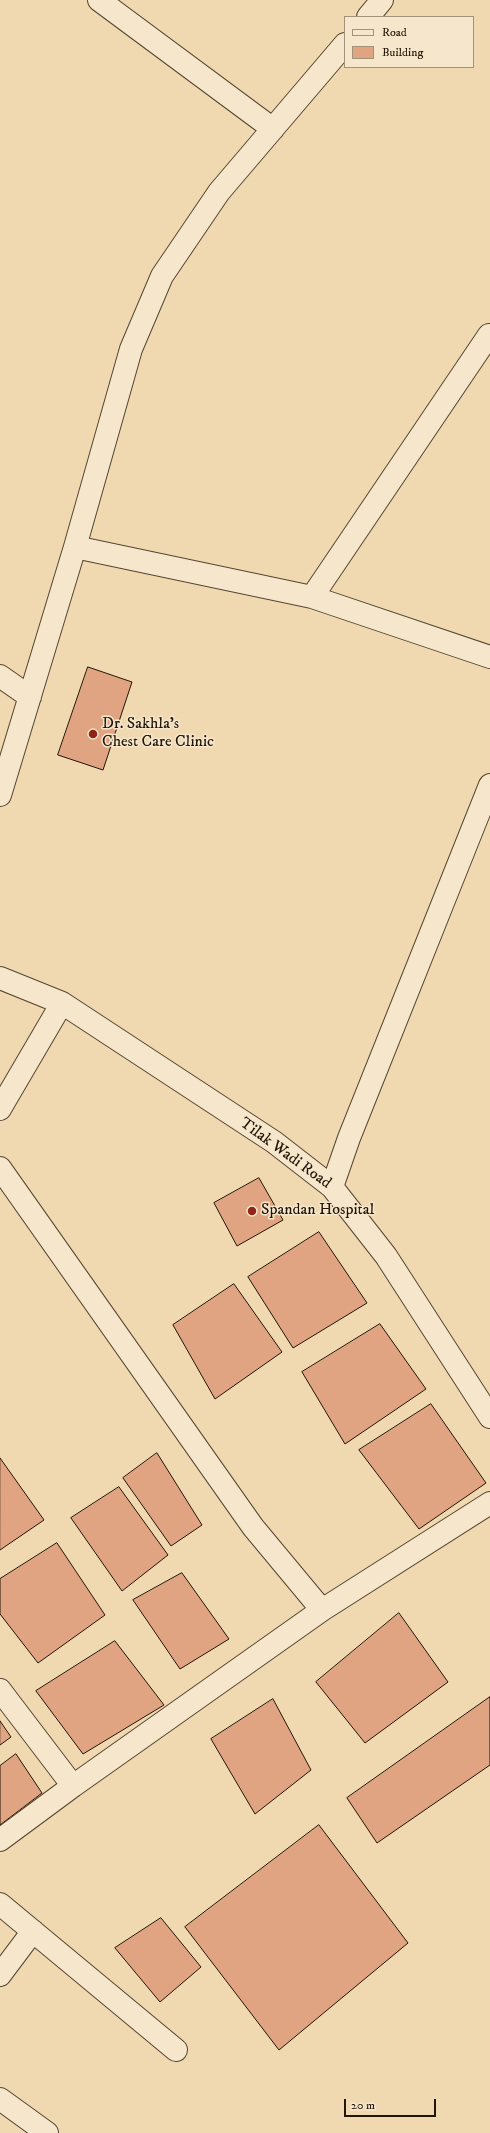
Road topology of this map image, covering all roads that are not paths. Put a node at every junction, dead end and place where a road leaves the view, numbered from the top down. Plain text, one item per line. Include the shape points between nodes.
1 (99, 0) edge
2 (382, 0) edge
3 (369, 16) edge
4 (344, 45) edge
5 (273, 129) junction
6 (489, 335) dead end
7 (75, 547) junction
8 (312, 597) junction
9 (490, 657) edge
10 (0, 676) edge
11 (30, 697) junction
12 (490, 785) edge
13 (0, 795) edge
14 (0, 978) edge
15 (62, 1003) junction
16 (0, 1109) edge
17 (0, 1168) edge
18 (332, 1187) junction
19 (490, 1417) edge
20 (490, 1503) edge
21 (322, 1610) junction
22 (0, 1690) edge
23 (73, 1786) junction
24 (0, 1840) edge
25 (0, 1904) edge
26 (33, 1931) junction
27 (0, 1974) edge
28 (176, 2050) dead end
29 (0, 2099) edge
30 (48, 2133) edge

1 - 5 street
2 - 3 street
4 - 5 street
5 - 7 street via 219,192 162,276 131,349
6 - 8 street
7 - 8 street
7 - 11 street
8 - 9 street
10 - 11 street
11 - 13 street
12 - 18 street
14 - 15 street, Tilak Wadi Road
15 - 16 street
15 - 18 street, Tilak Wadi Road via 274,1142
17 - 21 street via 253,1527
18 - 19 street, Tilak Wadi Road via 386,1256
20 - 21 street
21 - 23 street
22 - 23 street
23 - 24 street
25 - 26 street
26 - 27 street
26 - 28 street
29 - 30 street

